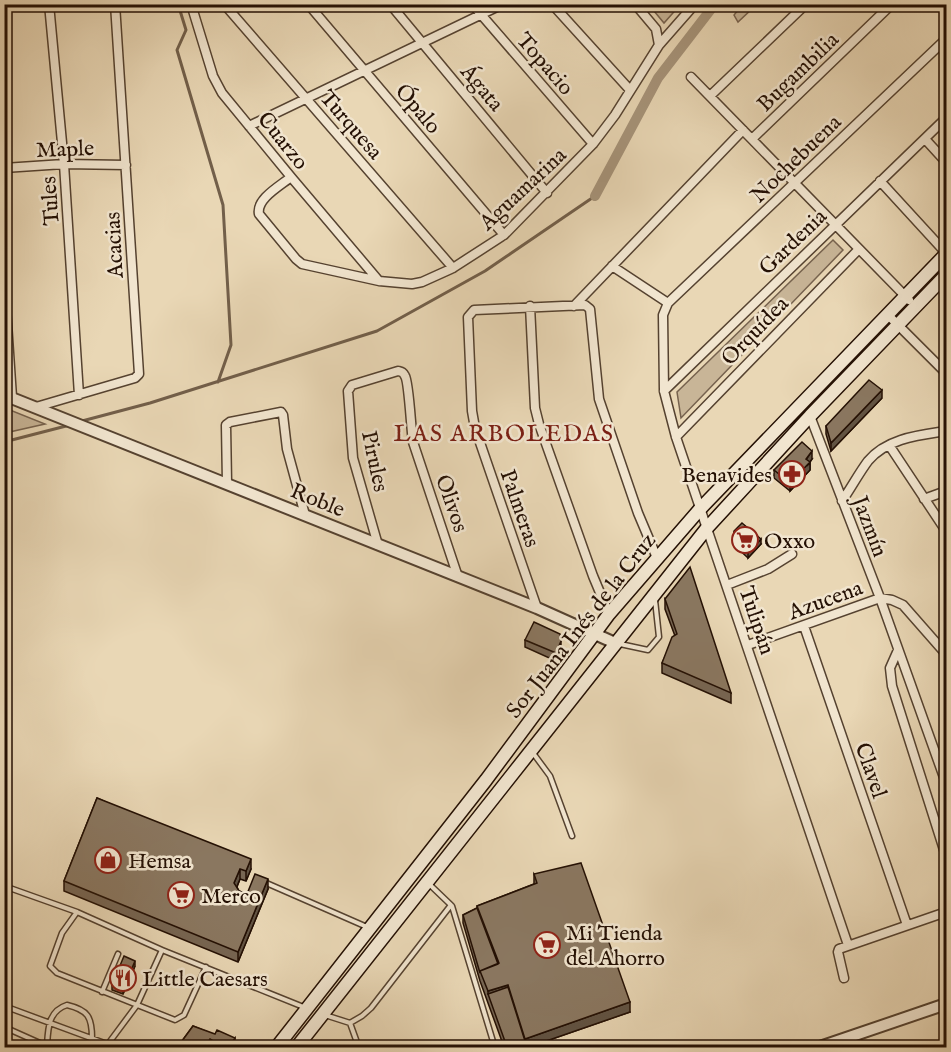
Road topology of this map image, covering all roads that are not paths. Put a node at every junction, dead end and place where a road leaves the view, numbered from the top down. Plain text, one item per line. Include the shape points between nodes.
1 (49, 4) edge
2 (115, 4) edge
3 (191, 4) edge
4 (224, 4) edge
5 (309, 4) edge
6 (390, 4) edge
7 (472, 4) edge
8 (503, 4) edge
9 (552, 4) edge
10 (635, 4) edge
11 (695, 4) edge
12 (806, 4) edge
13 (892, 4) edge
14 (481, 15) junction
15 (946, 39) edge
16 (423, 44) junction
17 (659, 45) junction
18 (364, 71) junction
19 (692, 77) dead end
20 (630, 90) junction
21 (710, 96) junction
22 (306, 99) junction
23 (946, 118) edge
24 (249, 126) junction
25 (743, 130) junction
26 (752, 139) junction
27 (925, 139) junction
28 (593, 144) junction
29 (946, 162) edge
30 (64, 164) junction
31 (126, 165) junction
32 (4, 168) edge
33 (291, 177) junction
34 (880, 181) junction
35 (795, 183) junction
36 (547, 193) junction
37 (835, 224) junction
38 (504, 235) junction
39 (859, 249) junction
40 (946, 254) edge
41 (612, 266) junction
42 (453, 268) junction
43 (4, 278) edge
44 (379, 281) junction
45 (944, 283) edge
46 (906, 297) junction
47 (668, 303) junction
48 (530, 306) junction
49 (574, 306) junction
50 (916, 307) junction
51 (888, 315) junction
52 (898, 326) junction
53 (401, 372) joint
54 (946, 373) edge
55 (664, 391) junction
56 (80, 395) junction
57 (8, 396) edge
58 (36, 407) junction
59 (810, 416) junction
60 (946, 431) edge
61 (676, 437) junction
62 (889, 445) junction
63 (759, 449) junction
64 (770, 460) junction
65 (227, 483) junction
66 (946, 491) edge
67 (924, 499) junction
68 (843, 501) junction
69 (700, 509) junction
70 (305, 515) junction
71 (707, 528) junction
72 (946, 531) edge
73 (378, 545) junction
74 (792, 554) dead end
75 (657, 558) junction
76 (458, 577) junction
77 (727, 585) junction
78 (654, 593) junction
79 (880, 598) junction
80 (537, 608) junction
81 (609, 615) junction
82 (804, 626) junction
83 (595, 634) junction
84 (615, 643) junction
85 (748, 645) junction
86 (897, 650) junction
87 (946, 654) edge
88 (531, 750) junction
89 (946, 783) edge
90 (572, 836) dead end
91 (946, 856) edge
92 (258, 879) edge
93 (427, 882) junction
94 (4, 886) edge
95 (452, 905) junction
96 (77, 912) junction
97 (946, 912) edge
98 (907, 925) junction
99 (369, 928) junction
100 (382, 938) junction
101 (844, 947) junction
102 (162, 950) junction
103 (118, 954) dead end
104 (206, 967) junction
105 (844, 978) dead end
106 (102, 992) junction
107 (946, 1004) edge
108 (137, 1005) junction
109 (4, 1006) edge
110 (307, 1008) junction
111 (322, 1014) junction
112 (49, 1022) junction
113 (350, 1023) junction
114 (4, 1027) edge
115 (92, 1038) junction
116 (49, 1046) edge
117 (106, 1046) edge
118 (276, 1047) edge
119 (296, 1047) edge
120 (359, 1047) edge
121 (495, 1047) edge
122 (817, 1047) edge

1 - 30 street, Tules
2 - 31 street, Acacias
3 - 24 street, Cuarzo via 213,76
4 - 22 street, Turquesa
5 - 18 street, Ópalo
6 - 16 street, Ágata
7 - 14 street, Topacio
8 - 14 street
9 - 20 street
10 - 17 street via 651,22
11 - 17 street, Aguamarina
12 - 21 street
13 - 26 street, Bugambilia
14 - 16 street
14 - 28 street, Topacio
15 - 35 street, Nochebuena
16 - 18 street
16 - 36 street, Ágata
17 - 20 street, Aguamarina
18 - 22 street
18 - 38 street, Ópalo
19 - 21 street
20 - 28 street, Aguamarina
21 - 25 street
22 - 24 street
22 - 42 street, Turquesa
23 - 27 street, Gardenia
24 - 33 street, Cuarzo
25 - 26 street
25 - 41 street
26 - 35 street
27 - 29 street
27 - 34 street, Gardenia
28 - 36 street, Aguamarina
30 - 31 street, Maple
30 - 32 street, Maple
30 - 56 street, Tules
31 - 56 street, Acacias via 139,374
33 - 44 street, Cuarzo
33 - 44 street, Aguamarina via 261,202 258,210 296,259 302,264
34 - 37 street, Gardenia
34 - 40 street
35 - 37 street
35 - 47 street, Nochebuena
36 - 38 street, Aguamarina
37 - 39 street
37 - 55 street, Gardenia
38 - 42 street, Aguamarina
39 - 46 street
39 - 61 street, Orquídea
40 - 46 main road, Sor Juana Inés de la Cruz
41 - 47 street
41 - 49 street
42 - 44 street, Aguamarina via 412,284
43 - 57 street
45 - 50 main road, Sor Juana Inés de la Cruz
46 - 50 street
46 - 51 main road, Sor Juana Inés de la Cruz
47 - 55 street, Tulipán via 663,315
48 - 49 street
48 - 80 street, Palmeras via 474,310 468,317 476,428
48 - 81 street via 539,424
49 - 75 street via 592,311 599,399
50 - 52 main road, Sor Juana Inés de la Cruz
51 - 52 street
51 - 63 main road, Sor Juana Inés de la Cruz
52 - 54 street
52 - 59 main road, Sor Juana Inés de la Cruz
53 - 73 street, Pirules via 352,385 348,391 351,446
53 - 76 street, Olivos via 407,378 413,442
55 - 61 street, Tulipán
56 - 58 street, Acacias
57 - 58 street, Roble
58 - 65 street, Roble
59 - 64 main road, Sor Juana Inés de la Cruz
59 - 68 street, Jazmín
60 - 62 street
61 - 69 street, Tulipán
62 - 67 street
62 - 68 street via 869,460
63 - 64 main road
63 - 69 main road, Sor Juana Inés de la Cruz
64 - 71 main road, Sor Juana Inés de la Cruz
65 - 70 street, Roble
65 - 70 street via 226,425 281,412
66 - 67 street
67 - 72 street
68 - 79 street, Jazmín
69 - 71 street, Tulipán
69 - 75 main road, Sor Juana Inés de la Cruz
70 - 73 street, Roble
71 - 77 street, Tulipán
71 - 78 main road, Sor Juana Inés de la Cruz
73 - 76 street, Roble
74 - 77 street via 768,569
75 - 81 main road, Sor Juana Inés de la Cruz
76 - 80 street, Roble
77 - 85 street, Tulipán
78 - 84 main road, Sor Juana Inés de la Cruz
78 - 84 lane via 659,637 648,650
79 - 82 street, Azucena
79 - 86 street, Jazmín
79 - 87 street via 903,605
80 - 83 street, Roble
81 - 83 main road, Sor Juana Inés de la Cruz
82 - 85 street, Azucena
82 - 98 street, Clavel
83 - 84 street, Roble
83 - 99 main road, Sor Juana Inés de la Cruz
84 - 88 main road, Sor Juana Inés de la Cruz
85 - 101 street, Tulipán
86 - 89 street, Jazmín
86 - 91 street, Jazmín via 890,668 892,686
88 - 90 lane via 550,776
88 - 93 main road, Sor Juana Inés de la Cruz
92 - 99 lane
93 - 95 lane
93 - 100 main road, Sor Juana Inés de la Cruz
94 - 96 lane
95 - 113 lane via 371,1008
95 - 121 lane
96 - 102 lane
96 - 106 lane via 62,933 50,966 57,973
97 - 98 street
98 - 101 street
99 - 100 main road
99 - 110 main road, Sor Juana Inés de la Cruz
100 - 111 main road, Sor Juana Inés de la Cruz
101 - 105 street, Tulipán via 838,952
102 - 104 lane
102 - 108 lane
103 - 106 lane
104 - 108 lane via 179,1020
104 - 110 lane
106 - 108 lane
107 - 122 street
108 - 117 lane
109 - 112 lane
110 - 118 main road, Sor Juana Inés de la Cruz
111 - 113 lane
111 - 119 main road, Sor Juana Inés de la Cruz
112 - 115 lane
112 - 115 lane via 61,1007 75,1007 89,1017
112 - 116 lane
113 - 120 lane
114 - 116 lane
115 - 117 lane

